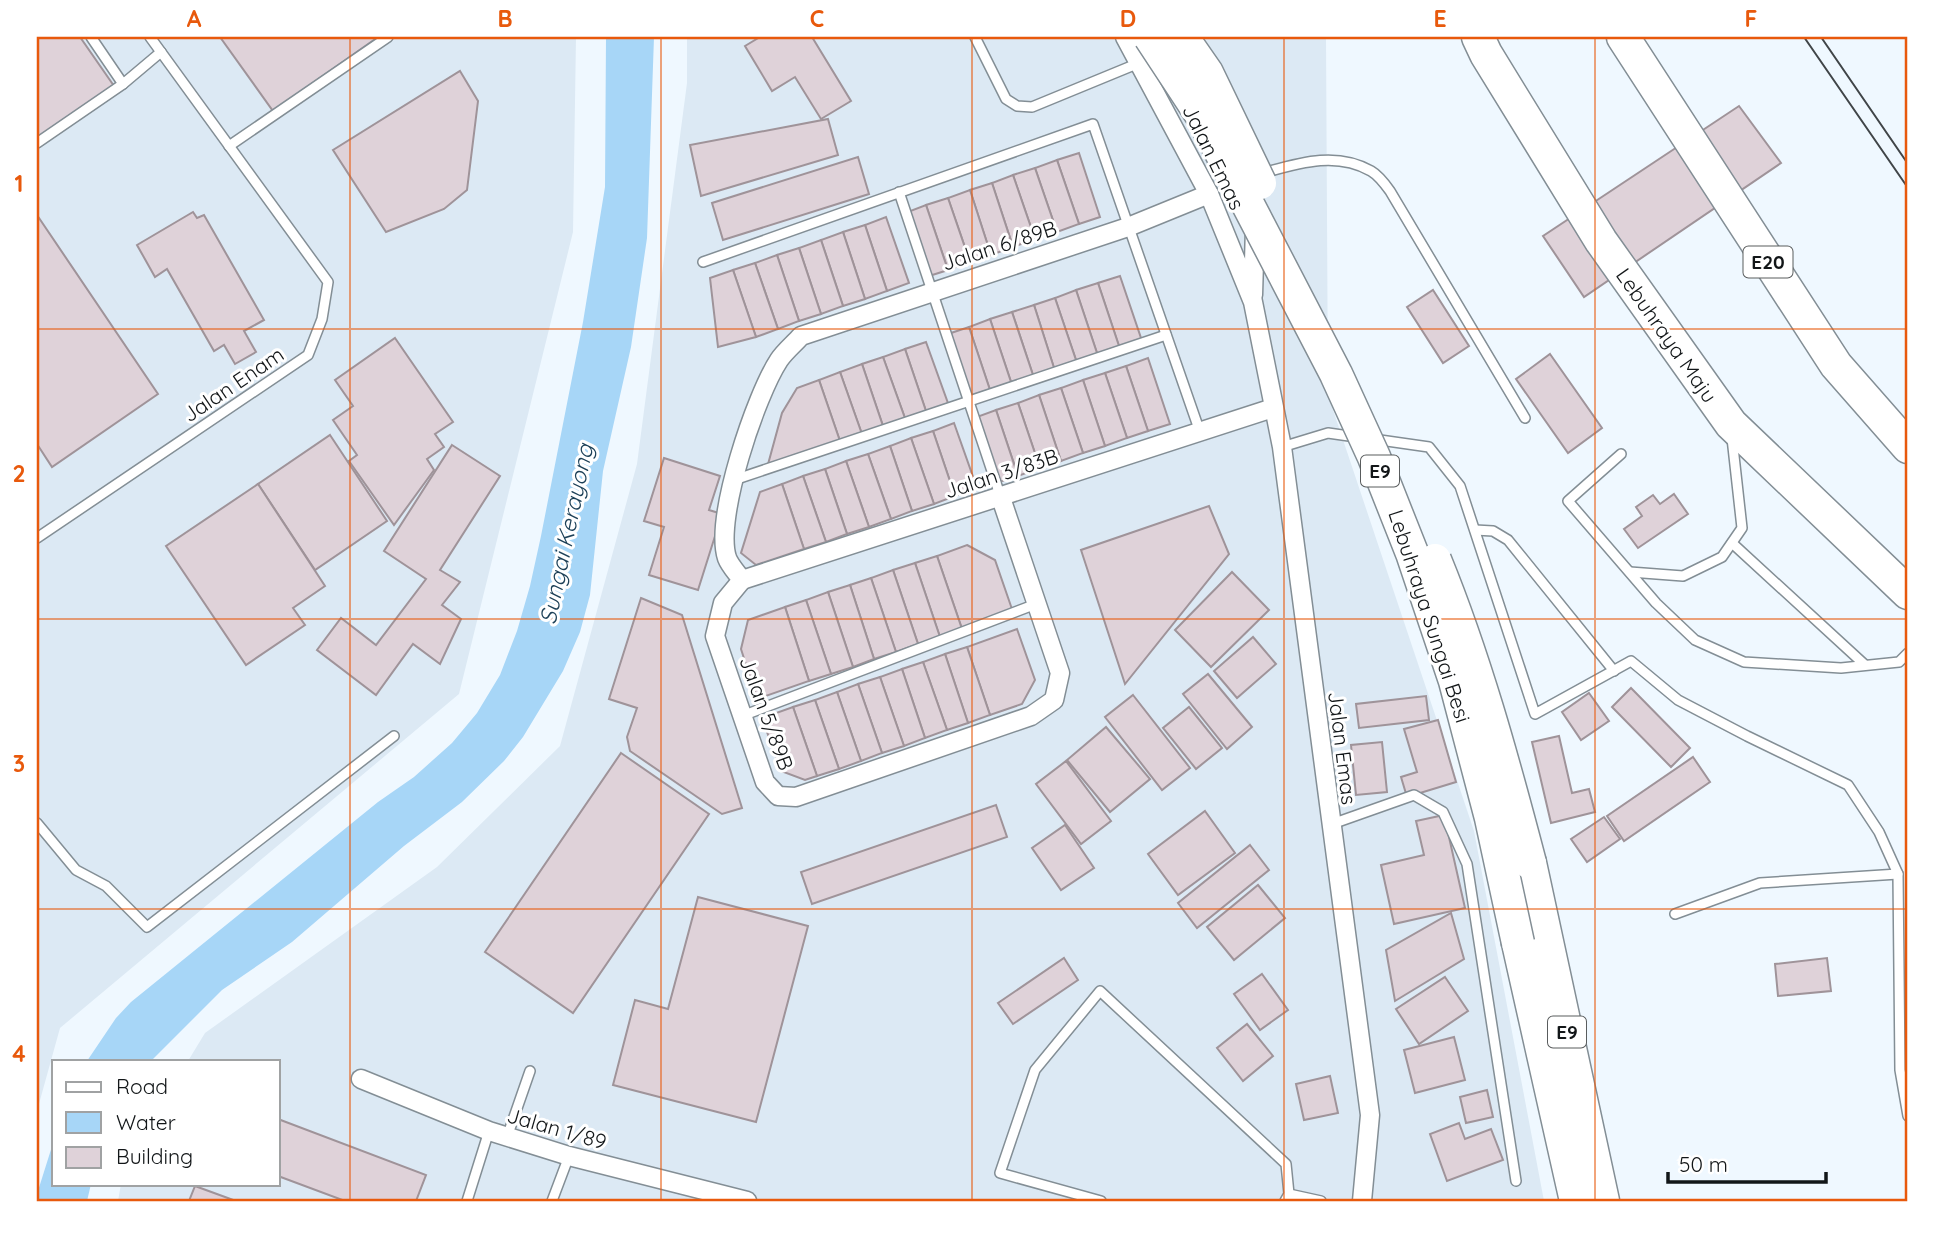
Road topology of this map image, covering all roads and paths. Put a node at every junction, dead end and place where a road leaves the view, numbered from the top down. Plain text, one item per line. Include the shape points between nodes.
1 (91, 37) edge
2 (150, 37) edge
3 (388, 37) edge
4 (975, 37) edge
5 (1125, 37) edge
6 (1182, 37) edge
7 (1192, 37) edge
8 (1478, 37) edge
9 (1623, 37) edge
10 (1145, 50) edge
11 (161, 52) junction
12 (123, 84) junction
13 (37, 143) edge
14 (229, 146) junction
15 (1257, 175) junction
16 (899, 192) junction
17 (1209, 194) junction
18 (1128, 227) junction
19 (703, 262) dead end
20 (932, 291) junction
21 (1252, 302) junction
22 (1166, 335) junction
23 (969, 402) junction
24 (1273, 408) junction
25 (1525, 418) dead end
26 (1731, 424) junction
27 (1200, 432) junction
28 (1282, 447) junction
29 (1908, 447) edge
30 (1621, 454) dead end
31 (734, 480) junction
32 (1001, 498) junction
33 (1475, 530) junction
34 (37, 538) edge
35 (1732, 542) junction
36 (1630, 572) junction
37 (742, 580) junction
38 (1908, 593) edge
39 (1036, 604) junction
40 (1908, 653) edge
41 (1865, 666) junction
42 (1614, 671) junction
43 (742, 716) junction
44 (394, 736) dead end
45 (37, 823) edge
46 (1330, 824) junction
47 (1898, 874) junction
48 (1675, 914) dead end
49 (530, 1071) dead end
50 (361, 1079) dead end
51 (1908, 1116) edge
52 (489, 1131) junction
53 (507, 1137) junction
54 (569, 1156) junction
55 (1516, 1181) dead end
56 (1574, 1196) edge
57 (1287, 1198) edge
58 (467, 1201) edge
59 (552, 1201) edge
60 (747, 1201) edge
61 (1101, 1201) edge
62 (1321, 1201) edge
63 (1362, 1201) edge
64 (1603, 1201) edge

1 - 12 lane
2 - 11 lane, Jalan Enam
3 - 14 lane
4 - 10 lane via 1006,99 1017,106 1031,107
5 - 10 street, Jalan Emas
6 - 64 highway, Lebuhraya Sungai Besi / E9, bridge via 1207,73 1343,355 1453,604 1495,732 1530,863
7 - 15 street, Jalan Emas
8 - 26 highway, Lebuhraya Maju via 1601,241
9 - 29 highway, E20 via 1836,365
10 - 17 street, Jalan Emas
10 - 56 highway, Lebuhraya Sungai Besi / E9, bridge via 1202,116 1336,374 1412,553 1455,681 1491,818
11 - 12 lane
11 - 14 lane, Jalan Enam
12 - 13 lane
14 - 34 lane, Jalan Enam via 328,282 322,319 308,355
15 - 17 lane
15 - 21 street, Jalan Emas
15 - 25 lane via 1299,163 1341,159 1373,172 1390,191
16 - 18 lane via 1093,124
16 - 19 lane
16 - 20 lane
17 - 18 street, Jalan 6/89B
17 - 21 street, Jalan Emas
18 - 20 street, Jalan 6/89B
18 - 22 lane
20 - 23 lane
20 - 31 street, Jalan 6/89B via 801,336 780,359 762,393
21 - 24 street, Jalan Emas
22 - 23 lane
22 - 27 lane
23 - 31 lane
23 - 32 lane
24 - 27 street, Jalan 3/83B
24 - 28 street, Jalan Emas
26 - 35 lane via 1742,528
26 - 38 highway, Lebuhraya Maju
27 - 32 street, Jalan 3/83B
28 - 33 lane via 1328,433 1429,447 1460,486
28 - 46 street, Jalan Emas
30 - 36 lane via 1568,501
31 - 37 street via 724,531 727,559
32 - 37 street, Jalan 3/83B
32 - 39 street, Jalan 5/89B
33 - 42 lane via 1493,531 1508,540
33 - 42 lane via 1535,714
35 - 36 lane via 1722,557 1684,576
35 - 41 lane
36 - 41 lane via 1695,640 1744,662
37 - 43 street, Jalan 5/89B via 723,603 715,636
39 - 43 lane
39 - 43 street, Jalan 5/89B via 1060,673 1054,700 1031,716 796,797 778,796 765,782
40 - 41 lane via 1899,662
42 - 47 lane via 1631,661 1678,700 1848,785 1880,832
44 - 45 lane via 147,927 106,886 76,870
46 - 55 lane via 1414,795 1443,812 1467,864
46 - 63 street, Jalan Emas via 1370,1115
47 - 48 lane via 1760,883
47 - 51 lane via 1900,1070
49 - 53 lane
50 - 52 street, Jalan 1/89
52 - 53 street, Jalan 1/89
52 - 58 lane
53 - 54 street, Jalan 1/89
54 - 59 lane
54 - 60 street, Jalan 1/89
57 - 61 lane via 1286,1164 1100,991 1035,1070 1000,1173
57 - 62 lane

